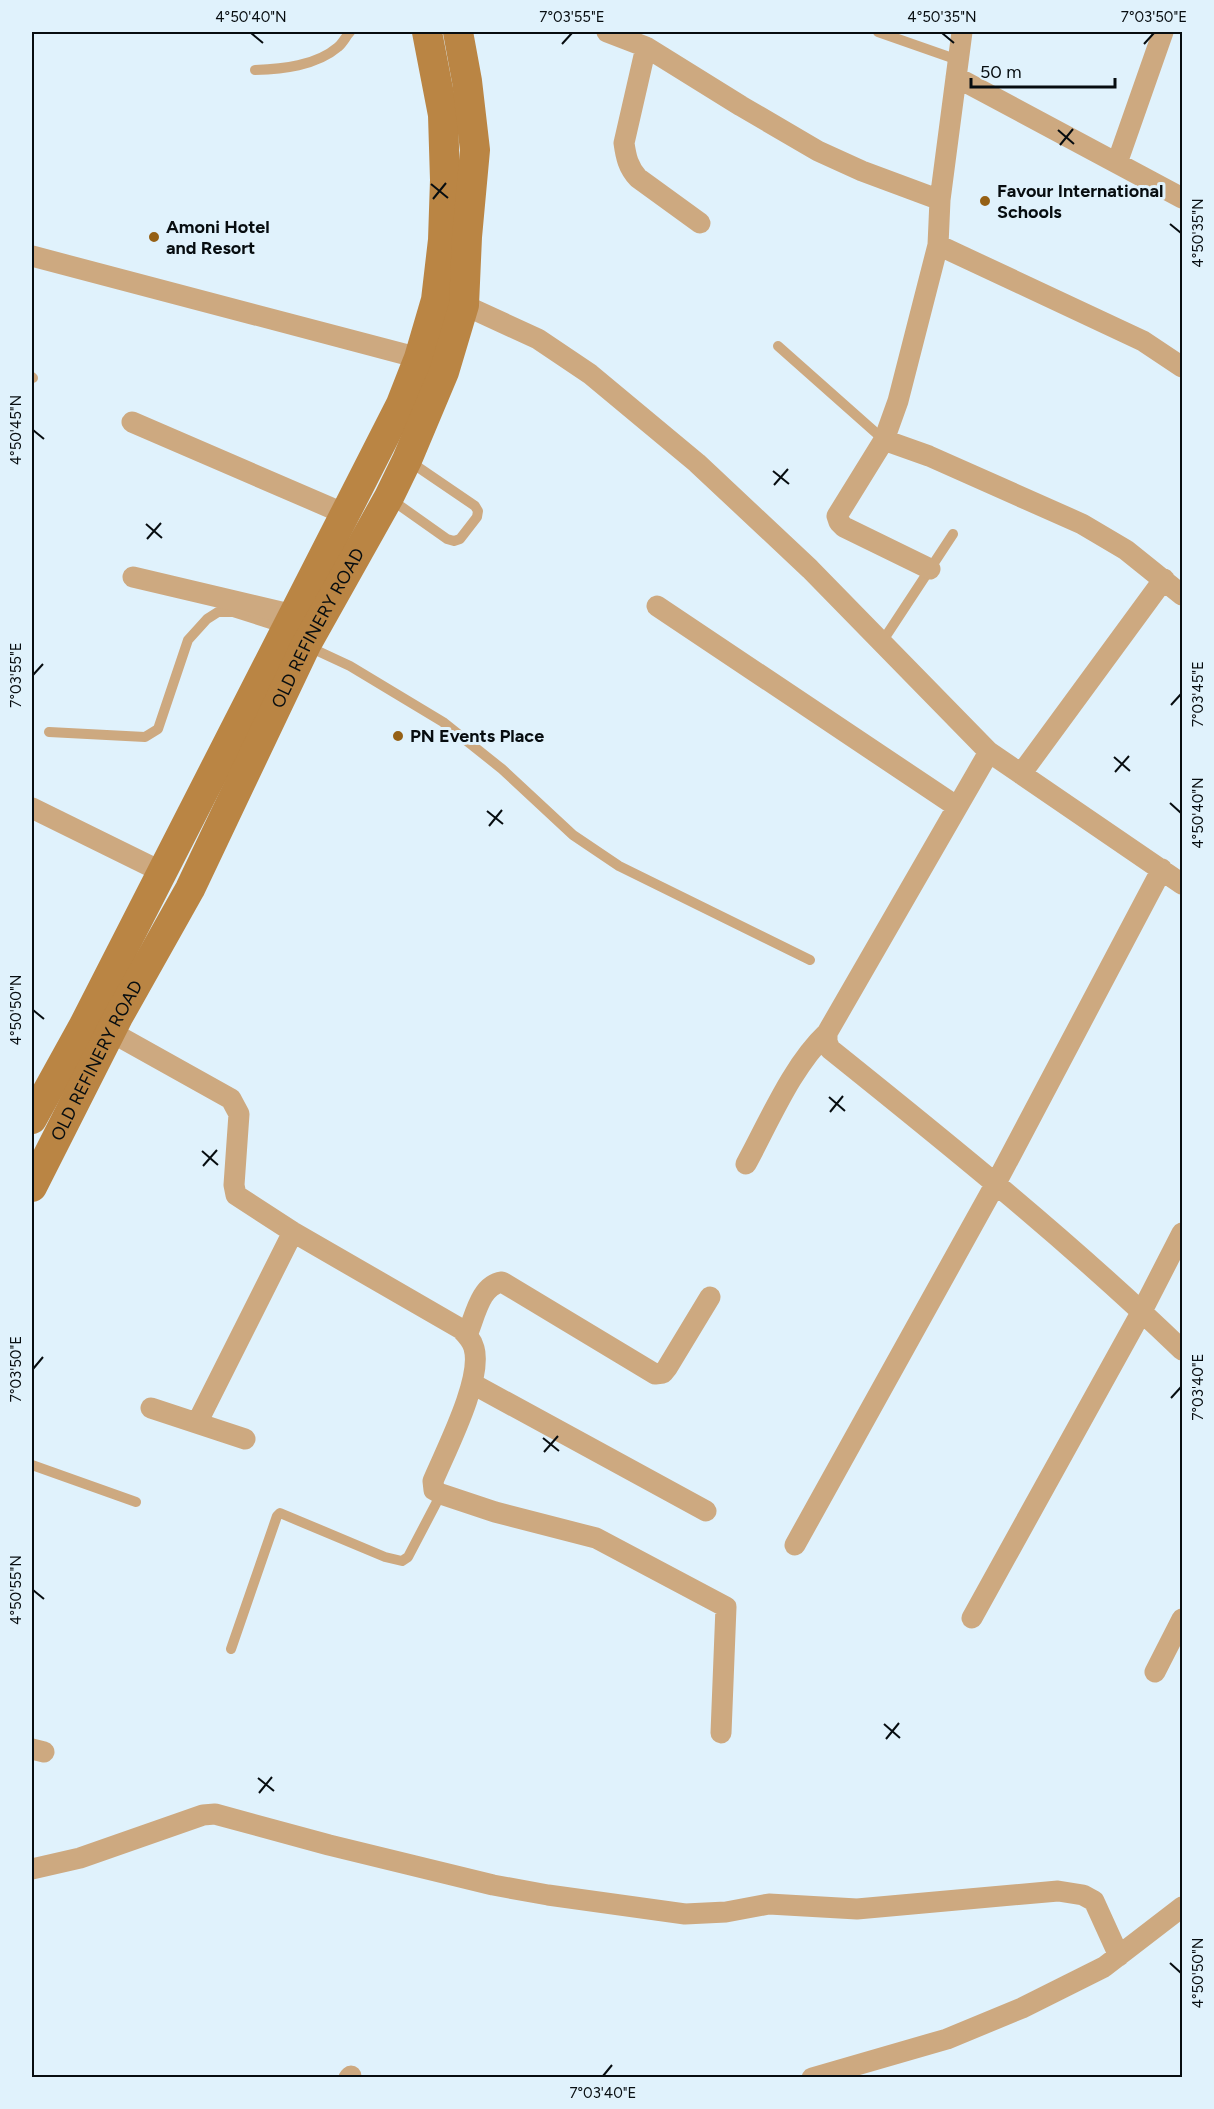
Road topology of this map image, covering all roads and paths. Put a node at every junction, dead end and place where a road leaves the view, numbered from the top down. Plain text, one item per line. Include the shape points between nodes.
1 (350, 32) edge
2 (427, 32) edge
3 (458, 32) edge
4 (607, 32) edge
5 (878, 32) edge
6 (962, 32) edge
7 (1163, 32) edge
8 (646, 47) junction
9 (957, 68) junction
10 (255, 70) dead end
11 (1117, 163) junction
12 (1182, 198) edge
13 (940, 200) junction
14 (700, 223) dead end
15 (938, 244) junction
16 (32, 256) edge
17 (450, 303) junction
18 (778, 346) dead end
19 (419, 358) junction
20 (1182, 366) edge
21 (132, 422) dead end
22 (884, 440) junction
23 (407, 460) junction
24 (389, 498) junction
25 (345, 513) junction
26 (953, 534) dead end
27 (930, 569) junction
28 (133, 577) dead end
29 (1164, 579) junction
30 (1182, 595) edge
31 (657, 606) dead end
32 (296, 630) junction
33 (882, 642) junction
34 (49, 732) dead end
35 (989, 752) junction
36 (1021, 774) junction
37 (956, 806) junction
38 (32, 808) edge
39 (1162, 868) junction
40 (162, 872) junction
41 (1182, 884) edge
42 (810, 960) dead end
43 (111, 1032) junction
44 (827, 1034) junction
45 (36, 1101) edge
46 (746, 1164) dead end
47 (996, 1183) junction
48 (32, 1187) edge
49 (293, 1232) junction
50 (1182, 1233) edge
51 (710, 1297) dead end
52 (1142, 1311) junction
53 (467, 1335) junction
54 (1182, 1350) edge
55 (473, 1384) junction
56 (151, 1408) dead end
57 (197, 1423) junction
58 (245, 1439) dead end
59 (32, 1465) edge
60 (441, 1494) junction
61 (136, 1502) dead end
62 (706, 1511) dead end
63 (795, 1545) dead end
64 (972, 1618) dead end
65 (1182, 1619) edge
66 (231, 1649) dead end
67 (1155, 1672) dead end
68 (722, 1733) dead end
69 (32, 1869) edge
70 (1182, 1907) edge
71 (1119, 1956) junction
72 (812, 2078) edge

1 - 10 lane via 339,47 318,59
2 - 17 main road, OLD REFINERY ROAD via 443,115 443,240
3 - 17 main road, OLD REFINERY ROAD via 475,150 467,237
4 - 8 street
5 - 9 lane
6 - 9 street
7 - 11 street
8 - 13 street via 818,151
8 - 14 street via 624,143 626,158 638,178
9 - 11 street
9 - 13 street
11 - 12 street
13 - 15 street
15 - 20 street via 1143,341
15 - 22 street via 898,401
16 - 19 street
17 - 19 main road, OLD REFINERY ROAD
17 - 23 main road, OLD REFINERY ROAD via 444,372
17 - 33 street via 538,339 590,374 697,463
18 - 22 lane
19 - 25 main road, OLD REFINERY ROAD via 401,404
21 - 25 street
22 - 27 street via 837,516 838,522
22 - 29 street via 1082,524
23 - 24 main road, OLD REFINERY ROAD
23 - 24 lane via 475,506 477,517 454,541
24 - 32 main road, OLD REFINERY ROAD
25 - 32 main road, OLD REFINERY ROAD
26 - 27 lane
27 - 33 lane
28 - 32 street
29 - 30 street
29 - 36 street
31 - 37 street
32 - 34 lane via 233,612 218,612 188,640 158,729 145,737
32 - 40 main road, OLD REFINERY ROAD
32 - 42 lane via 443,722 502,769 573,835 620,866
32 - 43 main road, OLD REFINERY ROAD via 190,890
33 - 35 street
35 - 36 street
35 - 37 street
36 - 39 street
37 - 44 street
38 - 40 street
39 - 41 street
39 - 47 street
40 - 45 main road, OLD REFINERY ROAD via 84,1025
43 - 48 main road, OLD REFINERY ROAD
43 - 49 street via 231,1099 239,1114 236,1195
44 - 46 street via 812,1047 799,1067
44 - 47 street via 830,1049
47 - 52 street
47 - 63 street
49 - 53 street
49 - 57 street
50 - 52 street
51 - 53 street via 663,1373 655,1374 502,1282 486,1289
52 - 54 street
52 - 64 street
53 - 55 street via 476,1360
55 - 60 street via 433,1481 434,1490
55 - 62 street
56 - 57 street
57 - 58 street
59 - 61 lane
60 - 66 lane via 408,1557 402,1561 280,1513
60 - 68 street via 596,1538 722,1603 727,1612
65 - 67 street
69 - 71 street via 80,1858 202,1815 215,1814 493,1885 685,1914 769,1904 858,1909 1066,1892 1094,1901
70 - 71 street
71 - 72 street via 1022,2008 947,2039

